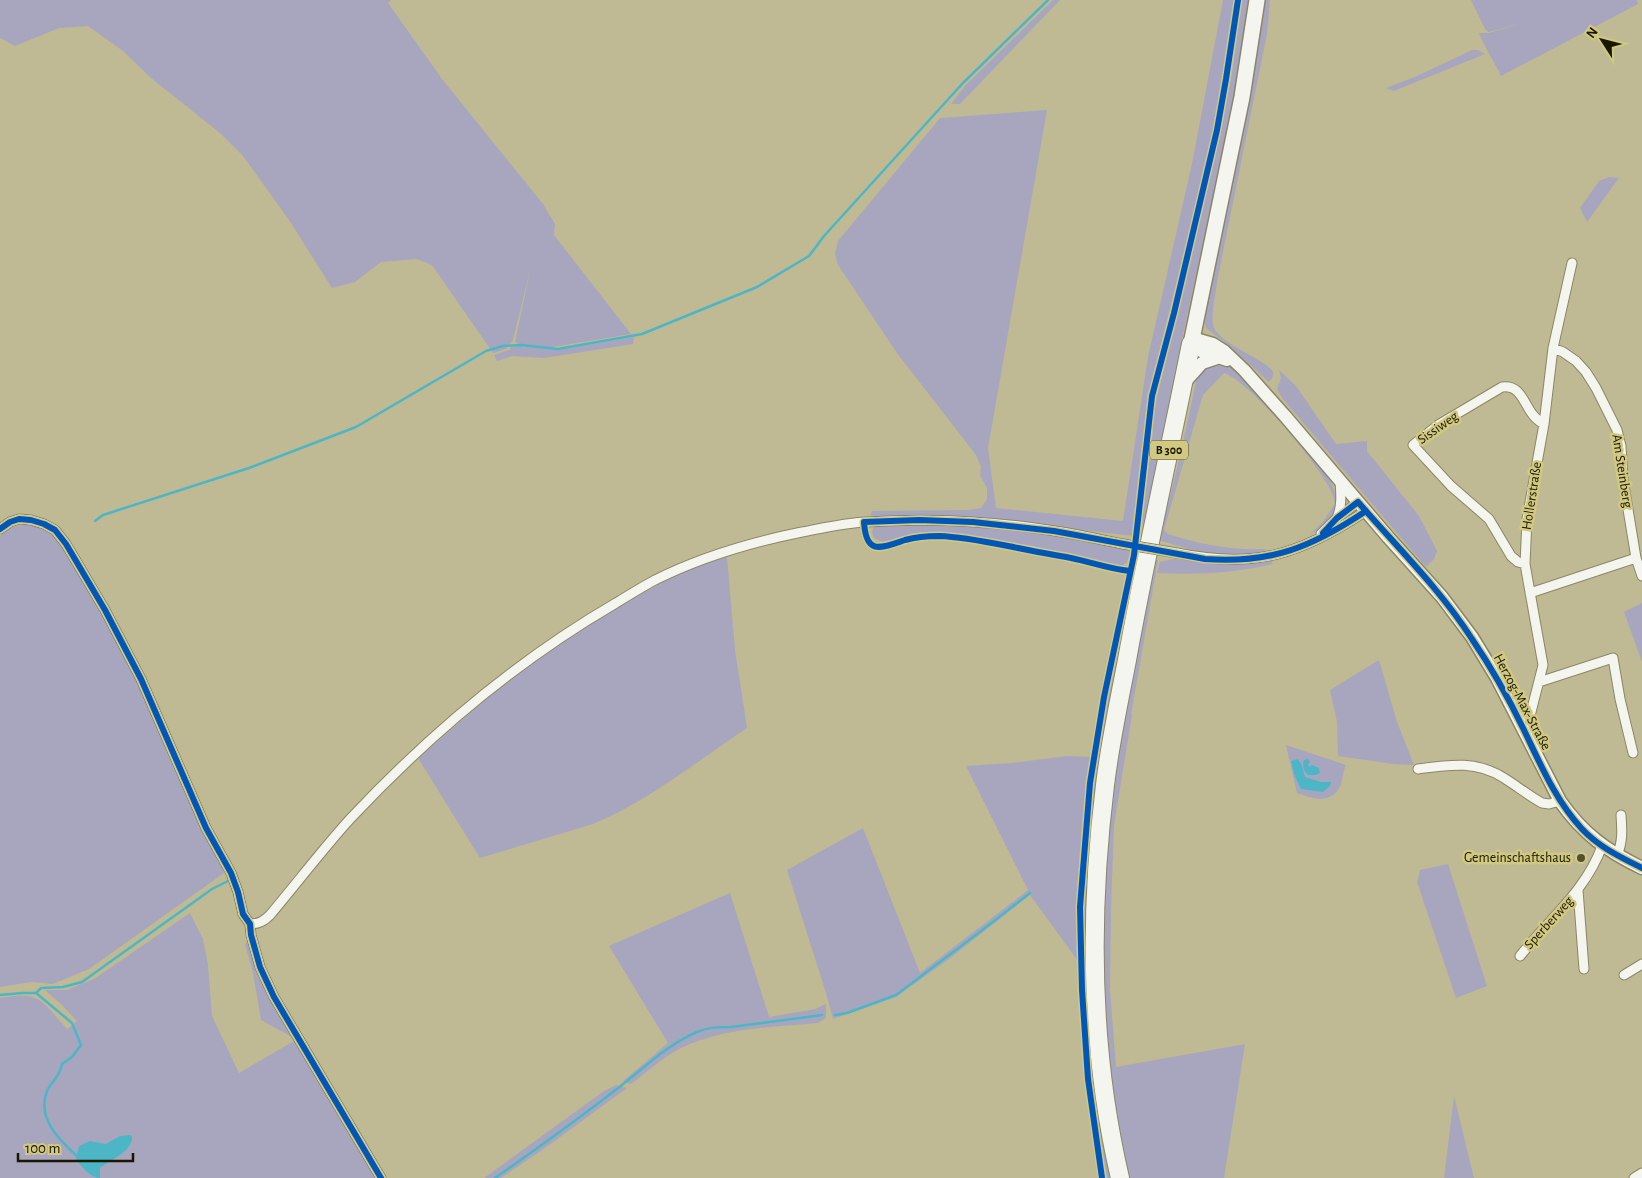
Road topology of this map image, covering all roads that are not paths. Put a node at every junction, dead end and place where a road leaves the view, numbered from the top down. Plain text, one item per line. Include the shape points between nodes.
1 (1257, 0) edge
2 (1572, 263) dead end
3 (1192, 341) junction
4 (1553, 348) junction
5 (1220, 357) junction
6 (1244, 370) junction
7 (1184, 383) junction
8 (1544, 424) junction
9 (1340, 481) junction
10 (1362, 507) junction
11 (1337, 518) junction
12 (0, 529) edge
13 (1314, 541) junction
14 (1636, 558) junction
15 (1525, 564) junction
16 (1642, 576) edge
17 (1530, 593) junction
18 (1539, 682) junction
19 (1522, 727) junction
20 (1633, 753) dead end
21 (1418, 769) dead end
22 (1560, 801) junction
23 (1621, 815) dead end
24 (1602, 846) junction
25 (1617, 856) junction
26 (1642, 868) edge
27 (1578, 890) junction
28 (250, 924) junction
29 (1520, 956) dead end
30 (1642, 964) edge
31 (1584, 969) dead end
32 (1624, 975) dead end
33 (1642, 1173) edge
34 (380, 1178) edge
35 (1120, 1178) edge
36 (1634, 1178) edge

1 - 3 main road, B 300 via 1238,116
2 - 4 street, Hollerstraße
3 - 5 main road via 1203,352
3 - 6 main road, Herzog-Max-Straße via 1213,344
3 - 7 highway, B 300
4 - 8 street, Hollerstraße
4 - 14 street, Am Steinberg via 1564,352 1586,372 1617,430
5 - 6 main road
5 - 7 main road via 1202,363
6 - 9 main road, Herzog-Max-Straße
7 - 35 highway, B 300 via 1154,517 1111,742 1097,866 1098,1033 1108,1116
8 - 15 street, Hollerstraße via 1527,519
8 - 15 street, Sissiweg via 1533,416 1519,392 1510,386 1502,387 1438,425 1413,445 1437,472 1489,519 1511,556
9 - 10 main road, Herzog-Max-Straße
9 - 11 street via 1341,500
10 - 11 street
10 - 13 street via 1344,526
10 - 19 main road, Herzog-Max-Straße via 1458,618 1497,678
11 - 13 street
12 - 28 street via 20,519 31,520 54,530 66,544 141,679 206,828 231,873 243,914
13 - 28 street, bridge via 1287,553 1228,560 1205,559 1054,530 973,522 864,522 771,538 685,567 655,580 549,645 434,736 349,821 270,915 263,921
14 - 16 street, Am Steinberg
14 - 17 street
15 - 17 street, Hollerstraße
17 - 18 street, Hollerstraße via 1544,665
18 - 19 street, Hollerstraße via 1528,723
18 - 20 street via 1613,658
19 - 22 main road, Herzog-Max-Straße
21 - 22 street via 1465,764 1502,777 1542,803
22 - 24 main road, Herzog-Max-Straße
23 - 25 street via 1622,835
24 - 25 main road, Herzog-Max-Straße
24 - 27 street, Sperberweg via 1597,861
25 - 26 main road, Herzog-Max-Straße
27 - 29 street, Sperberweg
27 - 31 street, Sperberweg
28 - 34 street via 260,967 274,997
30 - 32 street
33 - 36 street

